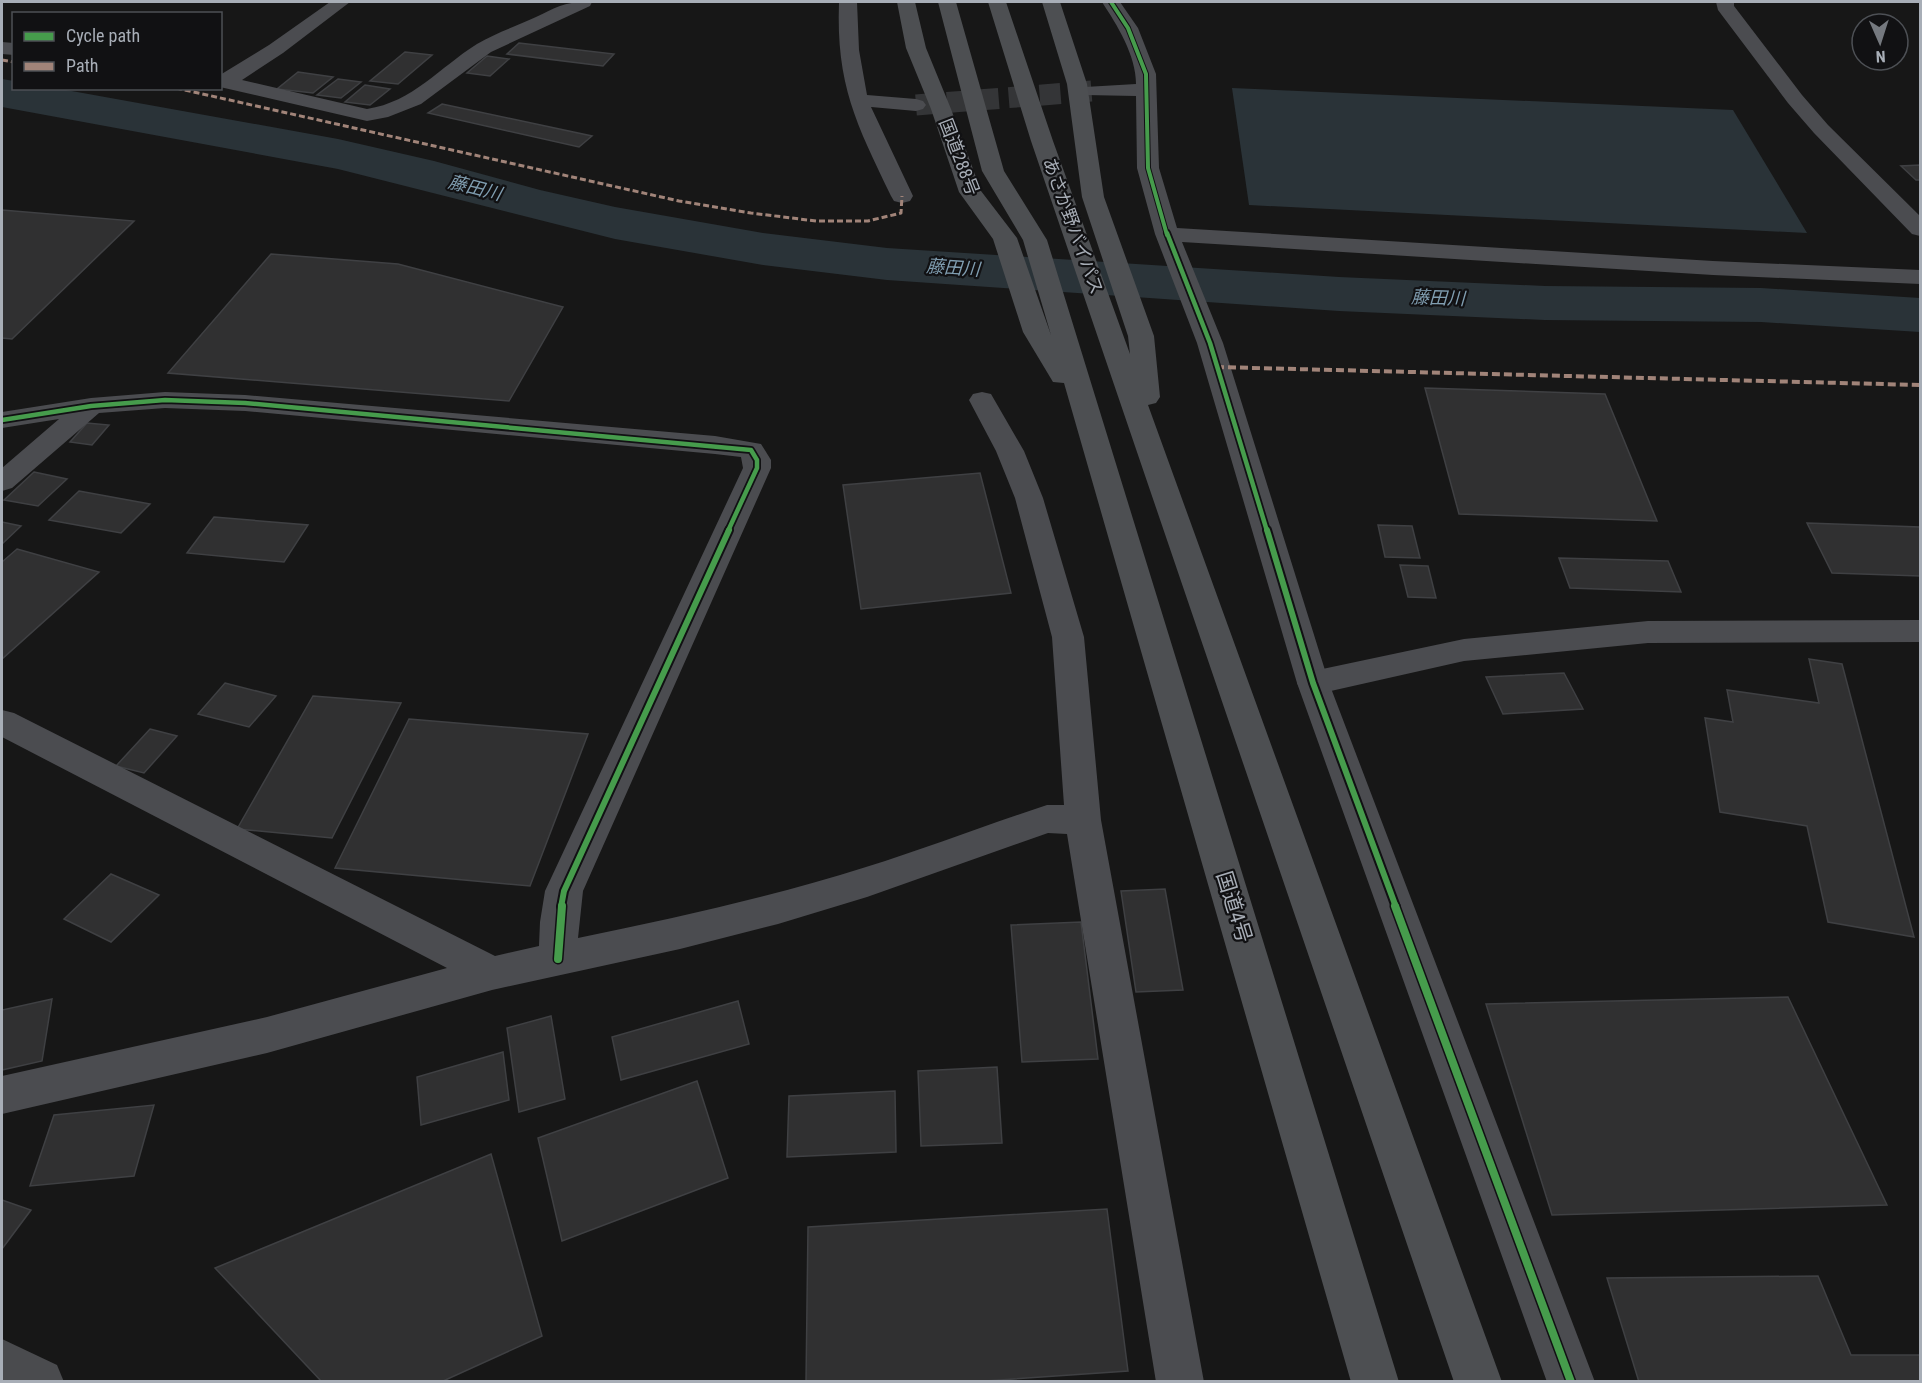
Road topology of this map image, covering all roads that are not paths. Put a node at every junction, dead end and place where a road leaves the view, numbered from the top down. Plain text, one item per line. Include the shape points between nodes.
1 (341, 2) edge
2 (583, 2) edge
3 (848, 2) edge
4 (906, 2) edge
5 (946, 2) edge
6 (996, 2) edge
7 (1051, 2) edge
8 (1111, 2) edge
9 (1725, 2) edge
10 (223, 81) edge
11 (1147, 90) junction
12 (1092, 91) tunnel mouth
13 (858, 100) junction
14 (916, 105) tunnel mouth
15 (902, 196) dead end
16 (1920, 229) edge
17 (1170, 240) junction
18 (1920, 277) edge
19 (1049, 332) junction
20 (982, 400) dead end
21 (92, 406) junction
22 (2, 420) edge
23 (1094, 432) joint
24 (1153, 450) junction
25 (2, 482) edge
26 (1920, 631) edge
27 (1313, 683) junction
28 (2, 722) edge
29 (1083, 820) junction
30 (558, 959) junction
31 (492, 973) junction
32 (2, 1095) edge
33 (2, 1363) edge
34 (39, 1382) edge
35 (1180, 1382) edge
36 (1375, 1382) edge
37 (1478, 1382) edge
38 (1571, 1382) edge

1 - 10 street
2 - 10 street via 484,48 429,91 381,113 367,115
3 - 13 street via 850,66
4 - 19 highway, 国道288号 via 916,48 970,192 1005,238
5 - 19 highway, あさか野バイパス via 993,171 1035,240
6 - 24 highway, あさか野バイパス
7 - 24 highway via 1077,84 1093,197 1141,336
8 - 11 street via 1139,51
9 - 16 street via 1795,99
11 - 12 street
11 - 17 street via 1148,168
13 - 14 street
13 - 15 street
17 - 18 street
17 - 27 street via 1210,343
19 - 23 highway, あさか野バイパス
20 - 29 street via 1010,451 1029,498 1068,637
21 - 22 street
21 - 25 street
21 - 30 street via 165,400 245,403 751,450 758,459 757,468 564,891
23 - 36 highway, 国道4号
24 - 37 highway
26 - 27 street via 1648,632 1464,650
27 - 38 street
28 - 31 street
29 - 30 street via 1047,819 867,882 778,908
29 - 35 street
30 - 31 street
31 - 32 street via 267,1035
33 - 34 main road

